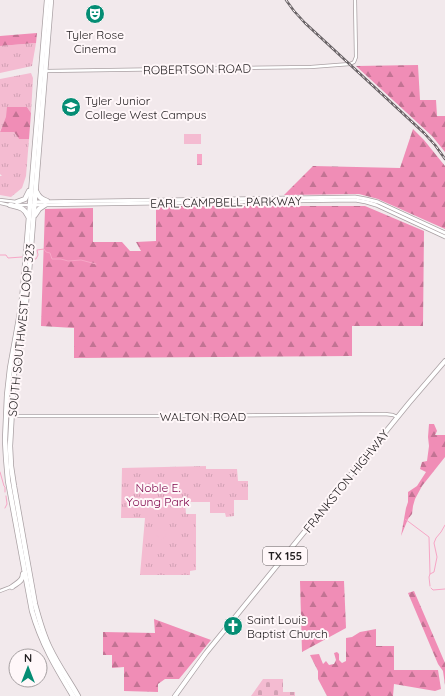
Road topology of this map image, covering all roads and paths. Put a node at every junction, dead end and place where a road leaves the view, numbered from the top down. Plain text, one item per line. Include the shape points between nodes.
1 (46, 0) edge
2 (51, 0) edge
3 (356, 0) edge
4 (43, 71) junction
5 (31, 186) junction
6 (36, 190) junction
7 (355, 199) junction
8 (0, 200) edge
9 (17, 202) junction
10 (0, 203) edge
11 (32, 203) junction
12 (46, 203) junction
13 (10, 205) junction
14 (31, 219) junction
15 (445, 233) edge
16 (445, 237) edge
17 (24, 276) junction
18 (28, 284) junction
19 (445, 361) edge
20 (9, 416) junction
21 (398, 418) junction
22 (21, 557) junction
23 (28, 581) junction
24 (13, 586) junction
25 (0, 591) edge
26 (28, 592) junction
27 (53, 659) junction
28 (73, 696) edge
29 (78, 696) edge
30 (174, 696) edge

1 - 4 highway, SOUTH SOUTHWEST LOOP 323
2 - 4 highway, SOUTH SOUTHWEST LOOP 323
3 - 4 street, ROBERTSON ROAD via 356,56 355,61 349,64 311,67
4 - 5 highway, SOUTH SOUTHWEST LOOP 323
4 - 6 highway, SOUTH SOUTHWEST LOOP 323
5 - 9 highway via 26,198
5 - 11 highway, SOUTH SOUTHWEST LOOP 323
6 - 11 highway, SOUTH SOUTHWEST LOOP 323
6 - 12 highway
7 - 12 main road, EARL CAMPBELL PARKWAY
7 - 15 main road, EARL CAMPBELL PARKWAY via 378,202
7 - 16 main road, EARL CAMPBELL PARKWAY via 376,205
8 - 9 street, EARL CAMPBELL PARKWAY
9 - 11 street, EARL CAMPBELL PARKWAY
10 - 13 street, EARL CAMPBELL PARKWAY
11 - 12 main road, EARL CAMPBELL PARKWAY
11 - 13 street, EARL CAMPBELL PARKWAY
11 - 14 highway, SOUTH SOUTHWEST LOOP 323
12 - 14 highway
13 - 14 highway via 24,209
14 - 17 highway, SOUTH SOUTHWEST LOOP 323
14 - 18 highway, SOUTH SOUTHWEST LOOP 323
17 - 18 highway
17 - 20 highway, SOUTH SOUTHWEST LOOP 323 via 10,368
18 - 20 highway, SOUTH SOUTHWEST LOOP 323
19 - 21 main road, FRANKSTON HIGHWAY / TX 155
20 - 21 street, WALTON ROAD via 385,414
20 - 22 highway, SOUTH SOUTHWEST LOOP 323 via 5,446 7,470
20 - 23 highway, SOUTH SOUTHWEST LOOP 323 via 12,476
21 - 30 main road, FRANKSTON HIGHWAY / TX 155 via 206,653
22 - 23 highway, SOUTH SOUTHWEST LOOP 323
22 - 24 highway via 23,578
23 - 24 street
23 - 26 highway, SOUTH SOUTHWEST LOOP 323
23 - 27 highway, SOUTH SOUTHWEST LOOP 323
24 - 25 street
24 - 26 highway via 22,587
26 - 27 highway, SOUTH SOUTHWEST LOOP 323 via 43,644
27 - 28 highway, SOUTH SOUTHWEST LOOP 323
27 - 29 highway, SOUTH SOUTHWEST LOOP 323

